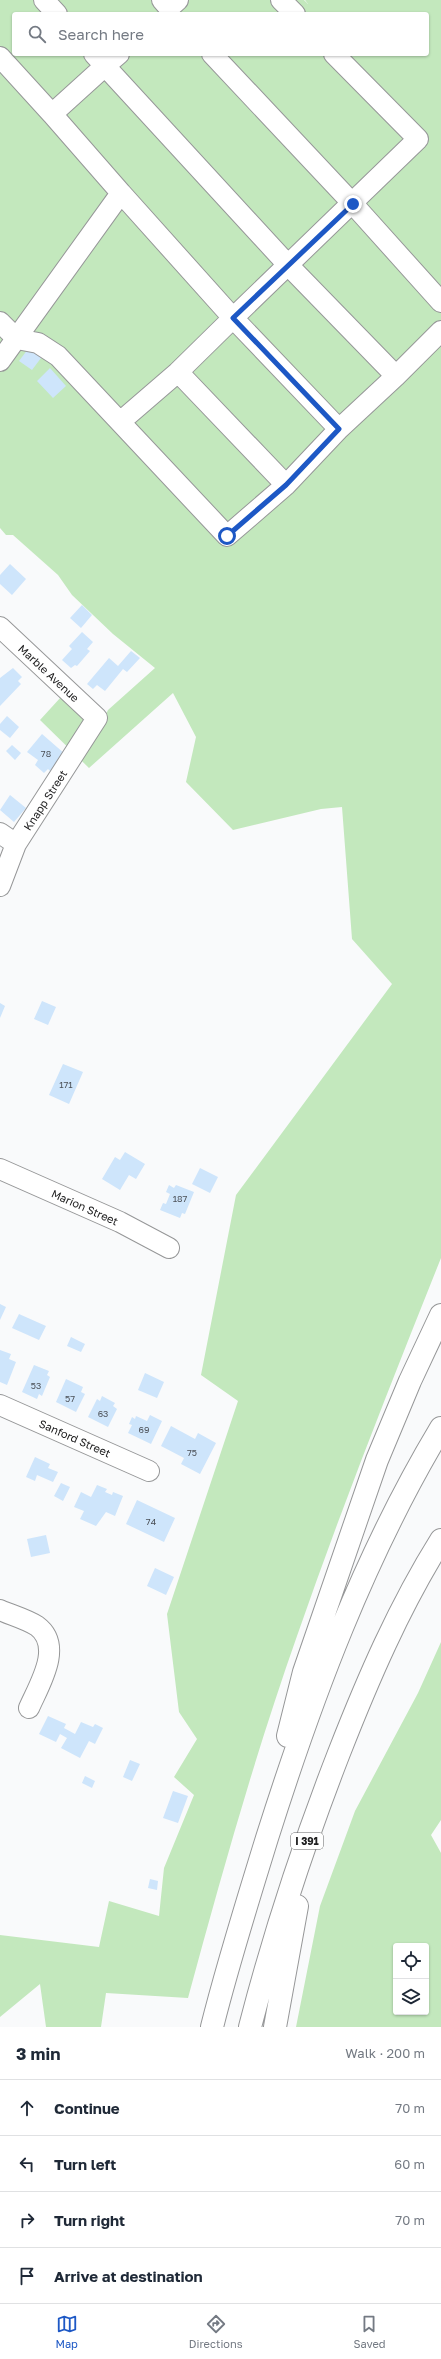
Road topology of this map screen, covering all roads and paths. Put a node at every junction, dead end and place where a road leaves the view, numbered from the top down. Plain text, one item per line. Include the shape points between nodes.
1 (44, 0) edge
2 (281, 0) edge
3 (55, 12) edge
4 (293, 12) edge
5 (214, 56) edge
6 (336, 56) edge
7 (0, 57) edge
8 (106, 58) edge
9 (52, 114) junction
10 (121, 193) junction
11 (353, 204) junction
12 (288, 265) junction
13 (441, 302) edge
14 (233, 318) junction
15 (0, 322) edge
16 (441, 331) edge
17 (17, 339) junction
18 (0, 361) edge
19 (178, 372) junction
20 (396, 376) junction
21 (120, 422) junction
22 (339, 429) junction
23 (286, 485) junction
24 (0, 628) edge
25 (97, 718) joint
26 (0, 833) edge
27 (16, 844) junction
28 (0, 886) edge
29 (0, 1169) edge
30 (169, 1248) dead end
31 (441, 1315) edge
32 (0, 1405) edge
33 (441, 1428) edge
34 (149, 1471) dead end
35 (441, 1540) edge
36 (441, 1561) edge
37 (0, 1610) edge
38 (378, 1659) junction
39 (29, 1708) dead end
40 (316, 1815) junction
41 (273, 1820) junction
42 (212, 2027) edge
43 (250, 2027) edge
44 (274, 2027) edge

1 - 3 street
2 - 4 street
5 - 11 street
6 - 11 street via 418,139
7 - 9 street
8 - 9 street
8 - 12 street
9 - 10 street
10 - 14 street
10 - 17 street
11 - 12 street
11 - 13 street
12 - 14 street
12 - 20 street
14 - 19 street
14 - 22 street
15 - 17 street
16 - 20 street
17 - 18 street
17 - 21 street via 38,343 58,356
19 - 21 street
19 - 23 street
20 - 22 street
21 - 23 street via 227,536
22 - 23 street
24 - 25 street, Marble Avenue
25 - 27 street, Knapp Street
26 - 27 street
27 - 28 street, Knapp Street
29 - 30 street, Marion Street via 120,1222
31 - 41 highway via 377,1460 304,1672 282,1763
32 - 34 street, Sanford Street
33 - 41 highway via 402,1498 352,1602 312,1704
35 - 38 highway via 404,1604
36 - 38 highway via 422,1586
37 - 39 street via 36,1626 46,1636 50,1650 48,1663
38 - 40 highway, I 391
40 - 43 highway, I 391 via 269,1954
40 - 44 highway
41 - 42 highway via 240,1923

